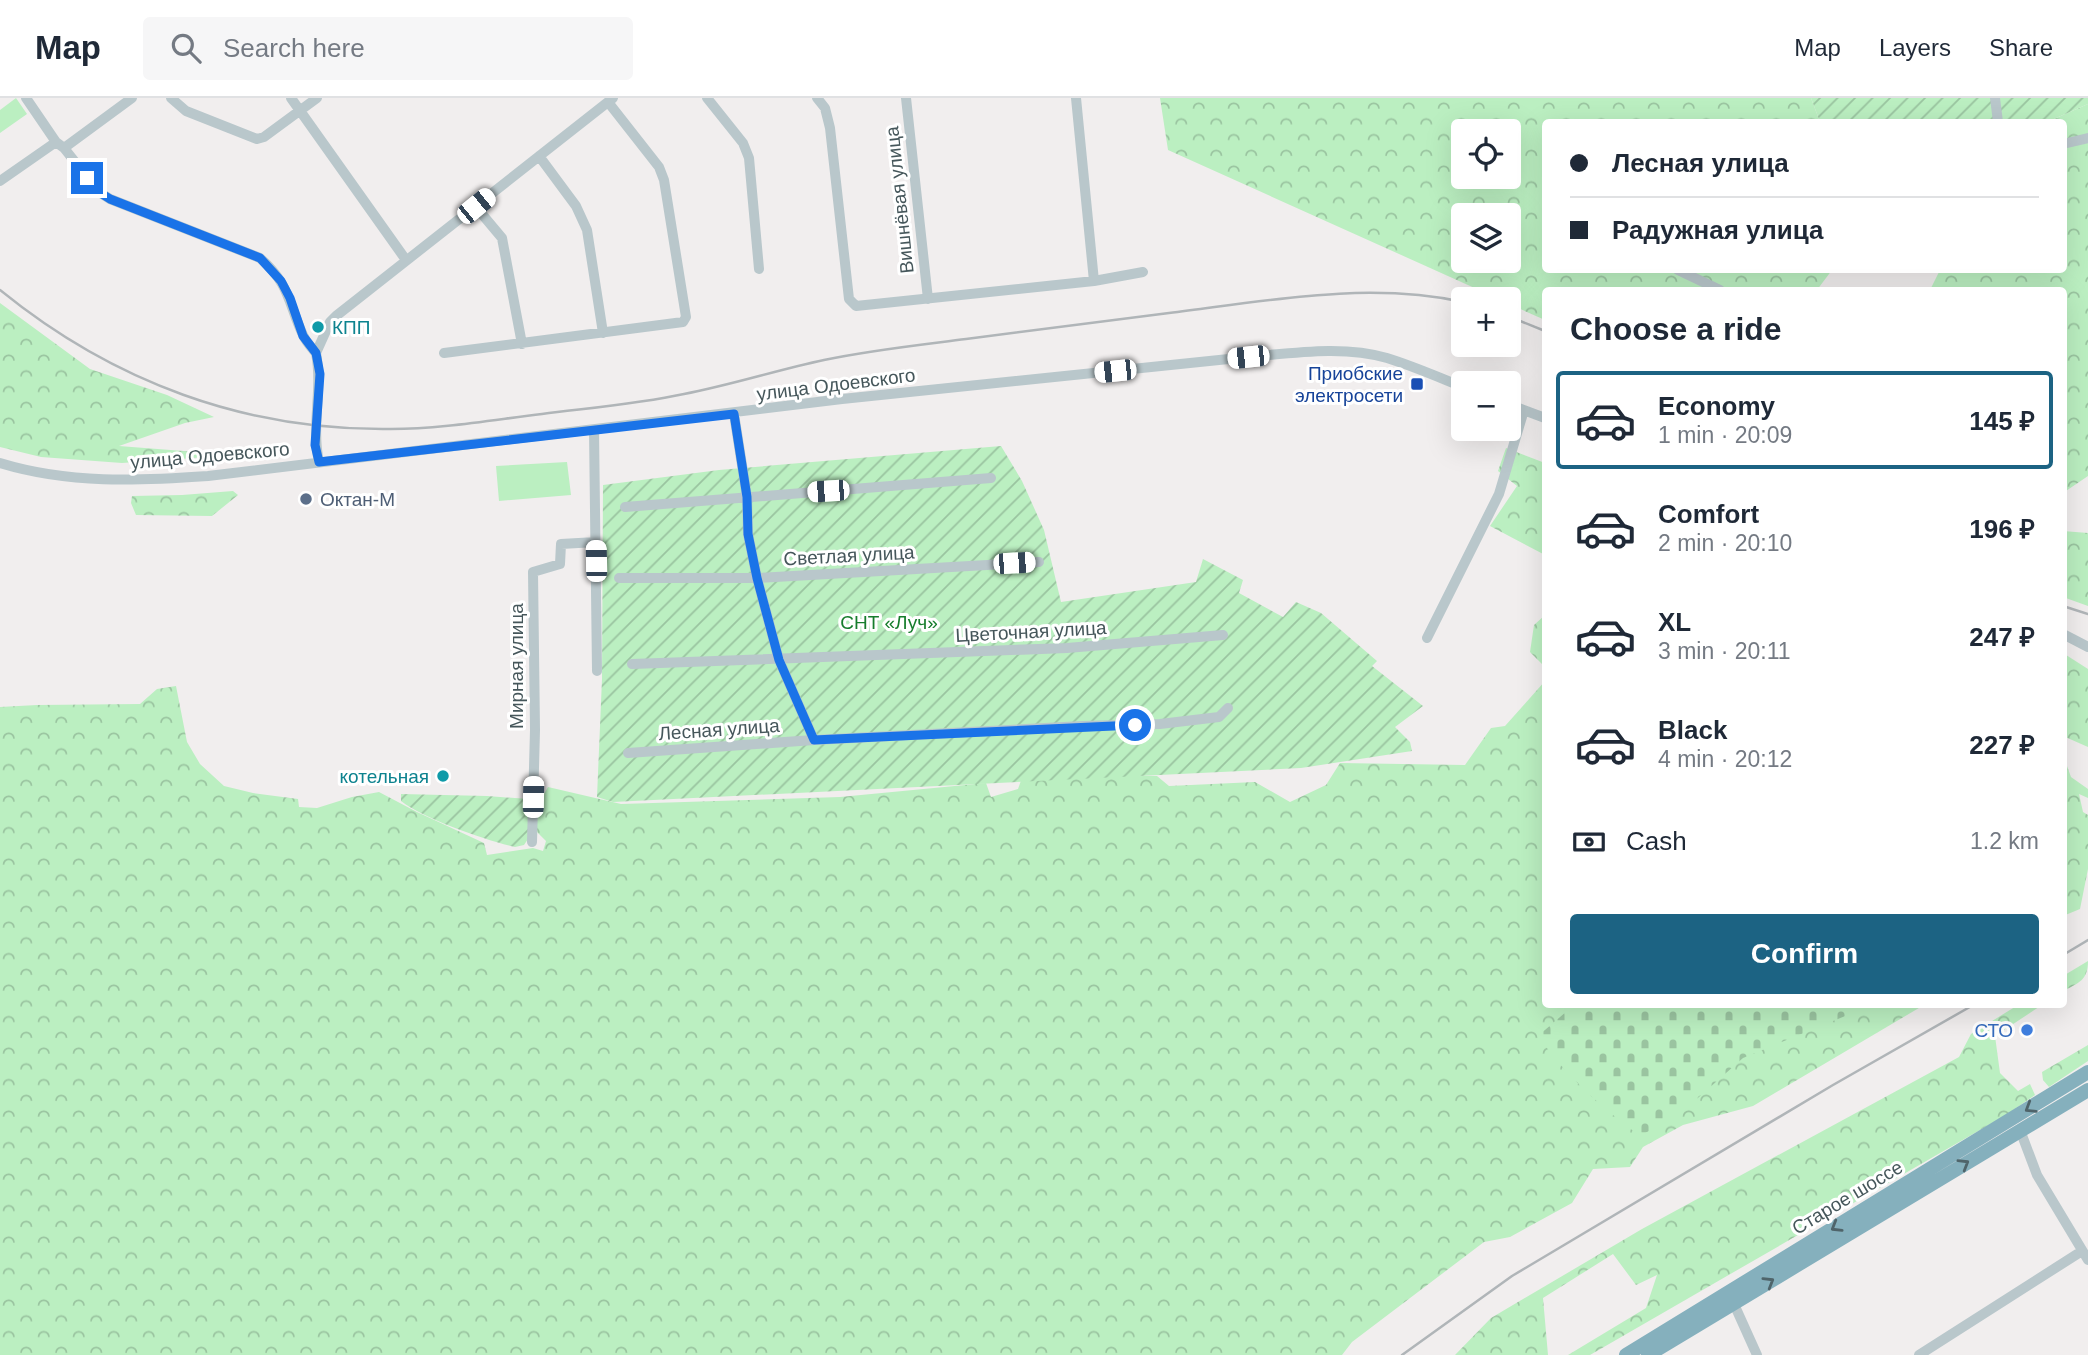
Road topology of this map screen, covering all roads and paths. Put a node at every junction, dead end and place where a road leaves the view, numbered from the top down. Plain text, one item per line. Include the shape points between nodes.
1 (26, 98) edge
2 (132, 98) edge
3 (171, 98) edge
4 (291, 98) edge
5 (317, 98) edge
6 (707, 98) edge
7 (817, 98) edge
8 (906, 98) edge
9 (1076, 98) edge
10 (1995, 98) edge
11 (611, 100) edge
12 (300, 110) junction
13 (1998, 119) edge
14 (2088, 138) edge
15 (2067, 143) edge
16 (60, 145) junction
17 (539, 156) junction
18 (0, 181) edge
19 (476, 206) junction
20 (406, 260) junction
21 (758, 269) dead end
22 (1143, 272) dead end
23 (1684, 273) edge
24 (1094, 281) junction
25 (1714, 287) edge
26 (928, 299) junction
27 (603, 333) junction
28 (522, 344) junction
29 (316, 353) junction
30 (444, 353) dead end
31 (1451, 382) edge
32 (1521, 409) edge
33 (1524, 410) junction
34 (734, 414) junction
35 (1542, 417) edge
36 (594, 430) junction
37 (319, 462) junction
38 (0, 464) edge
39 (991, 478) dead end
40 (747, 497) junction
41 (625, 507) dead end
42 (596, 542) junction
43 (1040, 562) dead end
44 (619, 578) dead end
45 (757, 578) junction
46 (1223, 635) dead end
47 (2067, 636) edge
48 (1427, 638) dead end
49 (2088, 647) edge
50 (779, 660) junction
51 (632, 664) dead end
52 (597, 671) dead end
53 (1228, 708) dead end
54 (814, 740) junction
55 (628, 753) dead end
56 (532, 842) dead end
57 (2088, 1072) edge
58 (2088, 1090) edge
59 (2020, 1130) junction
60 (2082, 1251) junction
61 (2088, 1260) edge
62 (1734, 1304) junction
63 (1626, 1355) edge
64 (1648, 1355) edge
65 (1757, 1355) edge
66 (1919, 1355) edge

1 - 16 street
2 - 16 street
3 - 12 street via 186,111 257,139
4 - 12 street
5 - 12 street
6 - 21 street via 743,143 749,158
7 - 26 street via 830,128 849,299 856,306
8 - 26 street, Вишнёвая улица
9 - 24 street
10 - 13 street
11 - 17 street
11 - 27 street via 664,180 686,317 683,322
12 - 20 street
14 - 15 street
16 - 18 street
16 - 29 street via 110,199 260,258 281,281 303,336
17 - 19 street
17 - 27 street via 576,206 587,230
19 - 20 street
19 - 28 street via 502,238
20 - 29 street via 330,321
22 - 24 street
23 - 25 street
24 - 26 street
27 - 28 street
28 - 30 street
29 - 37 street via 320,374 315,445
31 - 34 street, улица Одоевского via 1387,358 1312,352
32 - 33 street
33 - 35 street
33 - 48 street via 1499,494
34 - 36 street, улица Одоевского
34 - 40 street
36 - 37 street, улица Одоевского
36 - 42 street
37 - 38 street, улица Одоевского via 208,476 108,481
39 - 40 street
40 - 41 street
40 - 45 street via 748,534
42 - 52 street
42 - 56 street, Мирная улица via 561,544 559,564 533,572
43 - 45 street, Светлая улица
44 - 45 street, Светлая улица
45 - 50 street
46 - 50 street, Цветочная улица via 1068,648
47 - 49 street
50 - 51 street, Цветочная улица
50 - 54 street
53 - 54 street, Лесная улица via 1219,717 1160,724
54 - 55 street, Лесная улица
57 -> 63 highway, Старое шоссе
58 - 59 highway, Старое шоссе
59 - 60 street via 2036,1175
62 -> 59 highway, Старое шоссе
60 - 61 street
60 - 66 street
62 - 64 highway, Старое шоссе
62 - 65 street

